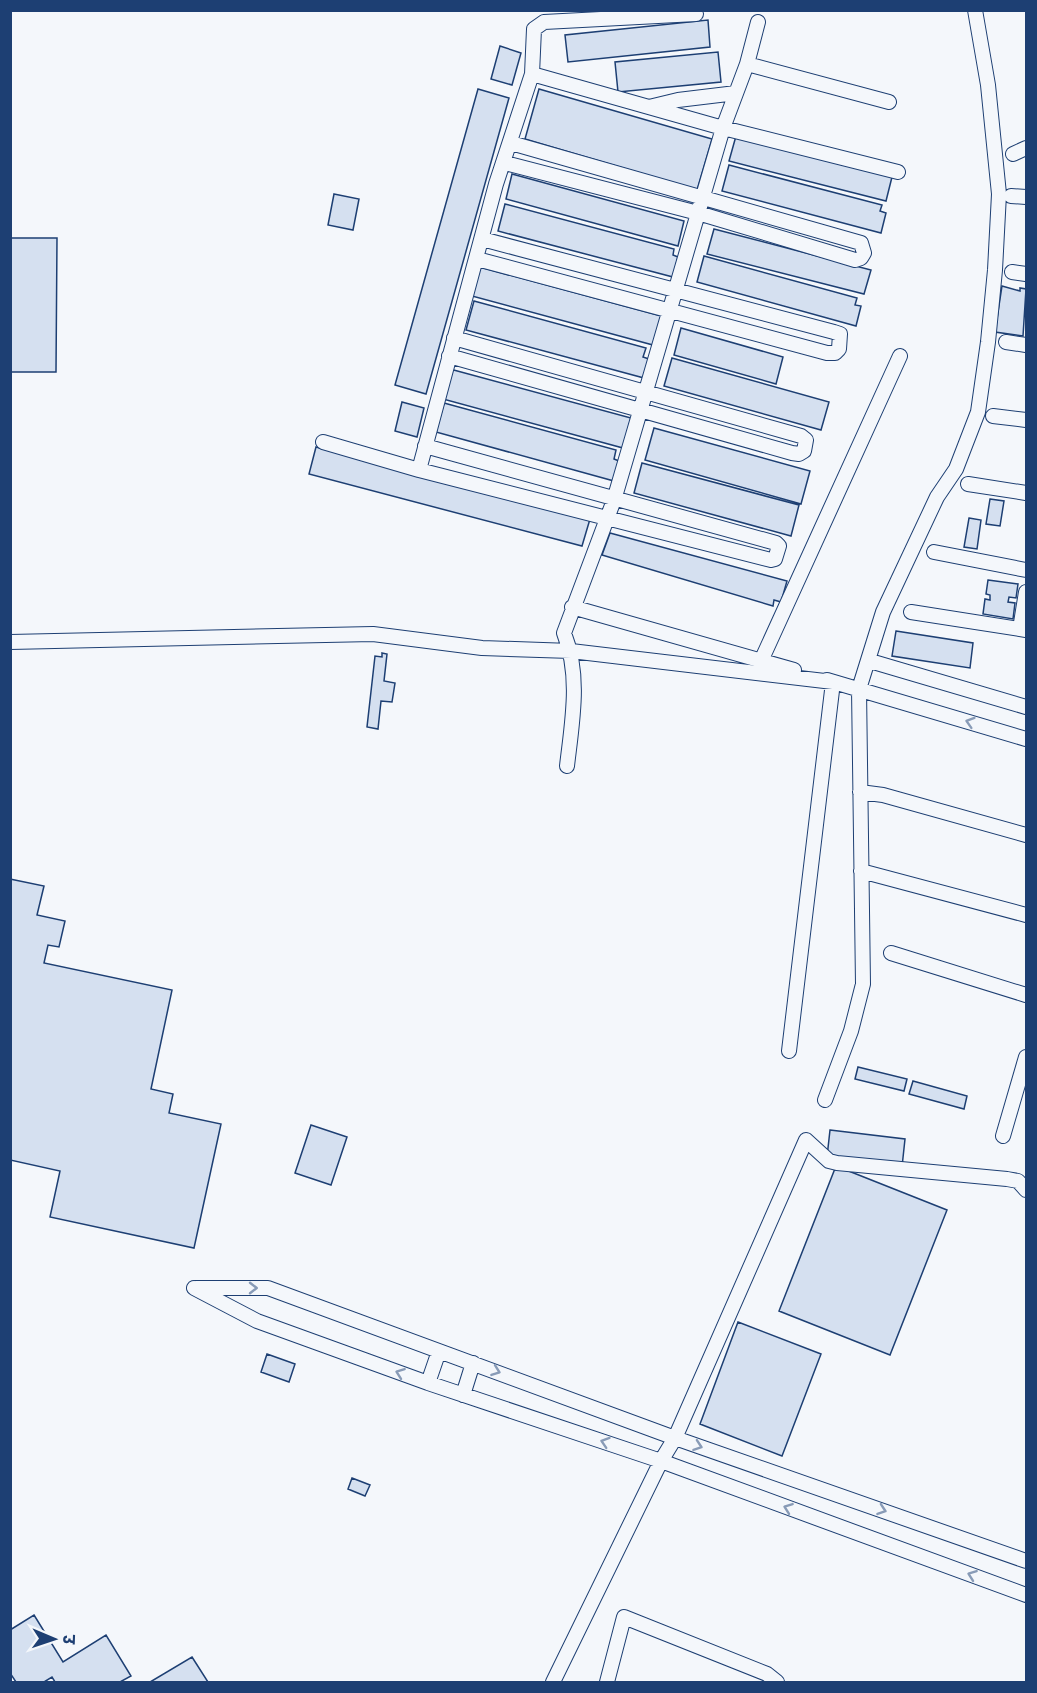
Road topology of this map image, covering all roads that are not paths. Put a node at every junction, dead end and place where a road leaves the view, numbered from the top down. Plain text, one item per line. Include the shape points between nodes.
1 (975, 10) edge
2 (696, 14) dead end
3 (758, 22) dead end
4 (747, 64) junction
5 (532, 74) junction
6 (736, 93) junction
7 (889, 102) dead end
8 (649, 107) junction
9 (723, 128) junction
10 (511, 143) junction
11 (1026, 148) edge
12 (1013, 154) dead end
13 (505, 163) junction
14 (898, 172) dead end
15 (1011, 196) dead end
16 (1026, 197) edge
17 (702, 199) junction
18 (698, 213) junction
19 (482, 239) junction
20 (477, 259) junction
21 (676, 290) junction
22 (670, 310) junction
23 (454, 338) junction
24 (1006, 342) dead end
25 (1026, 345) edge
26 (449, 356) junction
27 (900, 356) dead end
28 (646, 393) junction
29 (641, 411) junction
30 (993, 416) dead end
31 (1026, 420) edge
32 (323, 442) dead end
33 (425, 447) junction
34 (419, 470) junction
35 (968, 484) dead end
36 (1026, 493) edge
37 (614, 500) junction
38 (606, 517) junction
39 (934, 552) dead end
40 (1026, 570) edge
41 (1026, 592) edge
42 (572, 607) junction
43 (911, 612) dead end
44 (1023, 629) edge
45 (10, 642) edge
46 (571, 651) junction
47 (761, 661) junction
48 (870, 661) junction
49 (833, 682) junction
50 (860, 689) junction
51 (1026, 707) edge
52 (1026, 739) edge
53 (567, 766) dead end
54 (860, 792) junction
55 (1026, 835) edge
56 (861, 871) junction
57 (1026, 915) edge
58 (891, 953) dead end
59 (1026, 995) edge
60 (789, 1051) dead end
61 (1026, 1062) edge
62 (825, 1100) dead end
63 (1003, 1136) dead end
64 (1026, 1190) edge
65 (439, 1351) junction
66 (473, 1363) junction
67 (428, 1383) junction
68 (463, 1395) junction
69 (675, 1438) junction
70 (661, 1461) junction
71 (1026, 1561) edge
72 (1026, 1595) edge
73 (553, 1683) edge
74 (607, 1683) edge
75 (777, 1683) edge

1 - 48 street via 988,85 999,194 995,270 978,412 956,469 937,497 883,612
2 - 5 street via 544,22 534,29
3 - 4 street
4 - 6 street
4 - 7 street
5 - 8 street
5 - 10 street
6 - 8 street via 678,99
6 - 9 street
8 - 9 street
9 - 14 street
9 - 17 street
10 - 13 street
10 - 17 street
11 - 12 street
13 - 18 street
13 - 19 street
15 - 16 street
17 - 18 street
17 - 18 street via 861,243 864,253 855,260
18 - 21 street
19 - 20 street
19 - 21 street
20 - 22 street
20 - 23 street
21 - 22 street
21 - 22 street via 840,334 839,349 827,353
22 - 28 street
23 - 26 street
23 - 28 street
24 - 25 street
26 - 29 street
26 - 33 street
27 - 47 street
28 - 29 street
28 - 29 street via 801,436 806,440 804,451 792,453
29 - 37 street
30 - 31 street
32 - 34 street
33 - 34 street
33 - 37 street
34 - 38 street
35 - 36 street
37 - 38 street
37 - 38 street via 776,543 777,555 771,560
38 - 42 street
39 - 40 street
41 - 44 street
42 - 46 street via 564,633
42 - 47 street
43 - 44 street
45 - 46 street via 373,634 482,648
46 - 49 street
46 - 53 street via 575,695
47 - 49 street
48 - 50 street
48 - 51 street
49 - 50 street
49 - 60 street
52 -> 50 street
50 - 54 street
54 - 55 street
54 - 56 street
56 - 57 street
56 - 62 street via 863,984 851,1031
58 - 59 street
61 - 63 street
64 - 69 street via 1018,1181 837,1163 829,1161 806,1140
65 - 66 street
65 - 67 street
67 -> 65 street via 257,1321 194,1288 268,1288
66 - 68 street
66 -> 69 street
67 - 68 street
70 -> 68 street
69 - 70 street
69 -> 71 street
72 -> 70 street
70 - 73 street
74 - 75 street via 624,1617 767,1674

